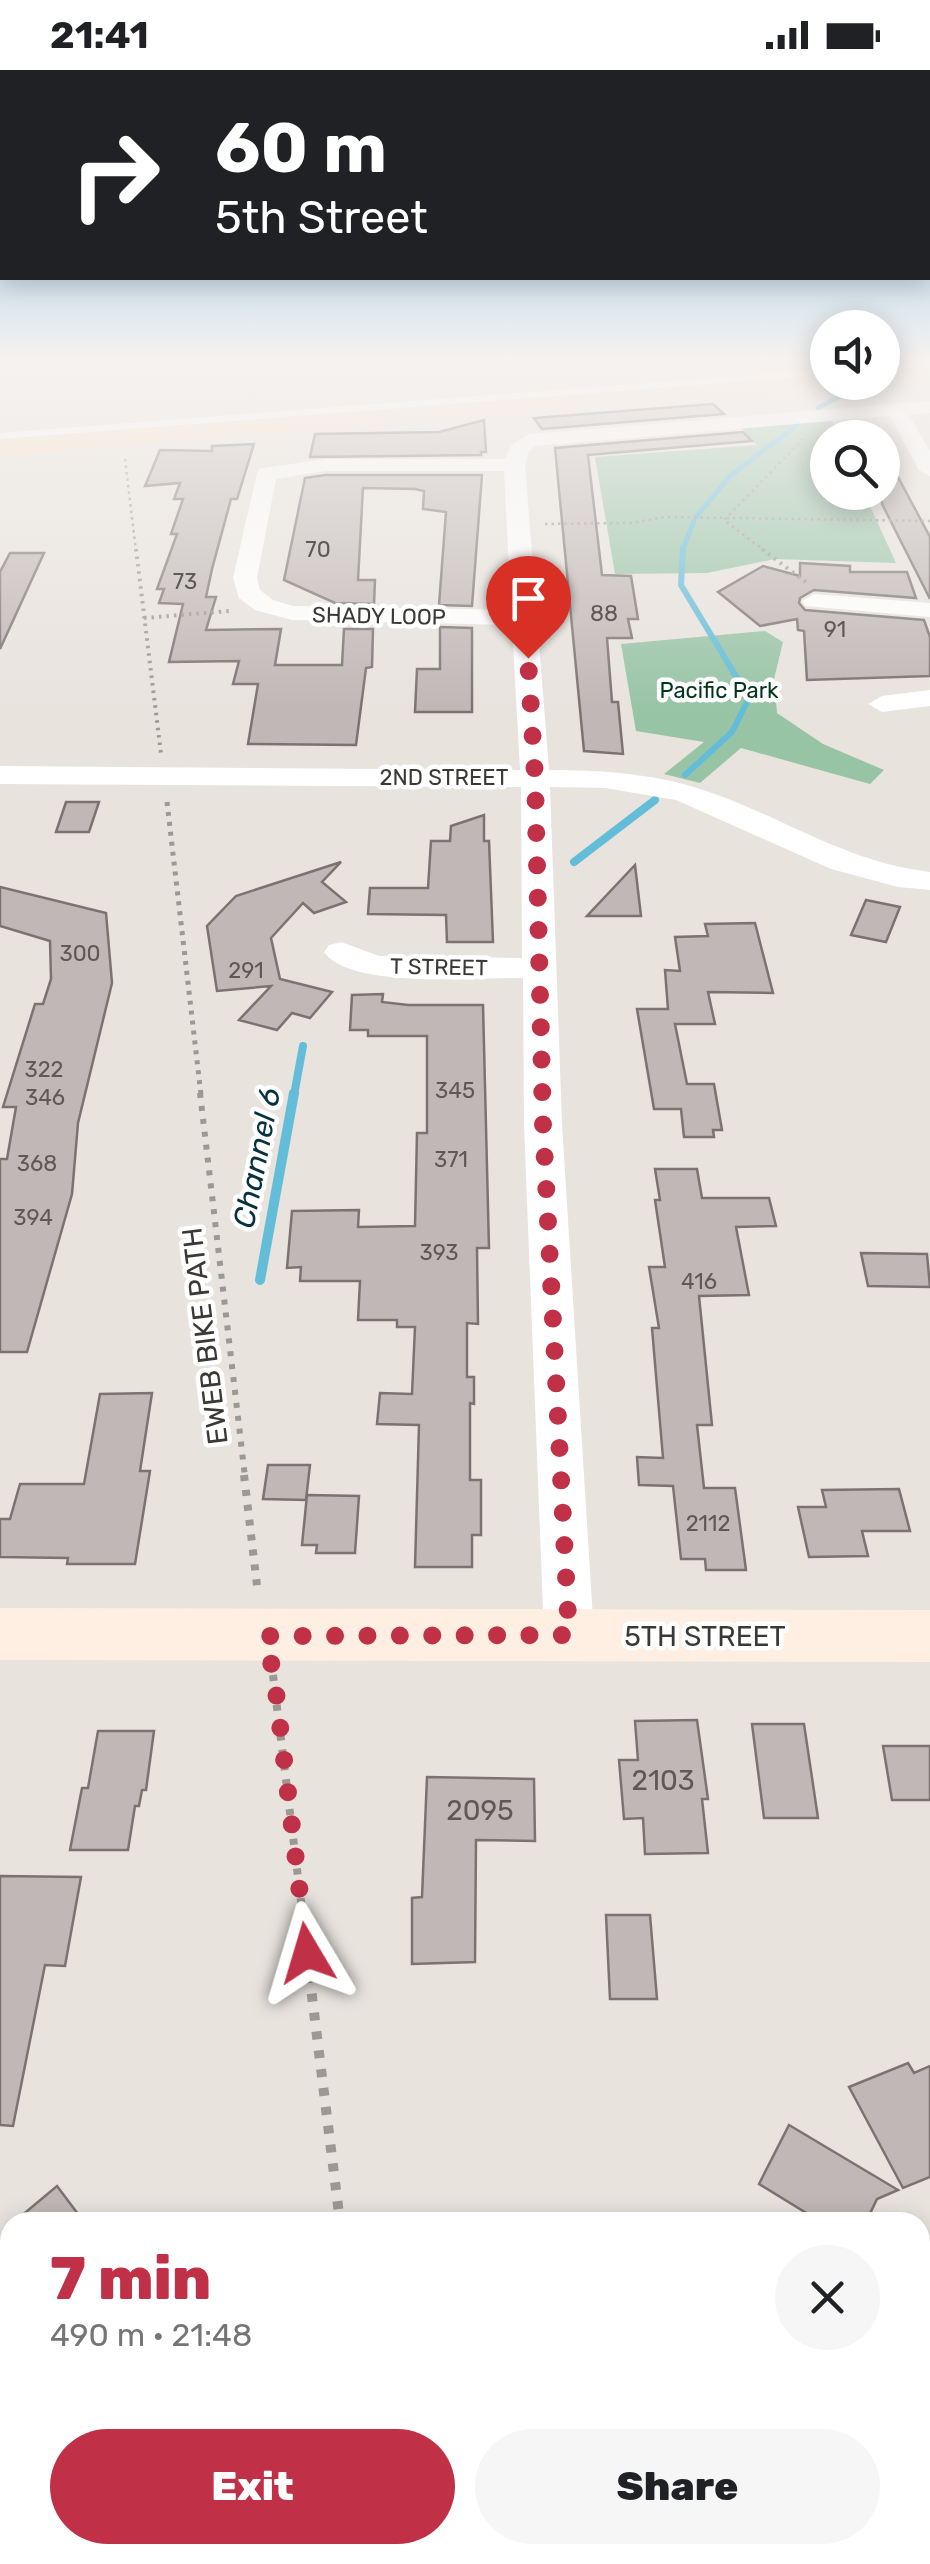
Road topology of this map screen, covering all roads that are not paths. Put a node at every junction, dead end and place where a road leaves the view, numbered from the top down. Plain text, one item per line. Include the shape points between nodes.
1 (258, 475) edge
2 (521, 475) edge
3 (814, 601) road end
4 (930, 610) edge
5 (525, 618) junction
6 (930, 698) edge
7 (882, 704) dead end
8 (0, 775) edge
9 (535, 777) junction
10 (930, 881) edge
11 (341, 952) dead end
12 (539, 968) junction
13 (0, 1634) edge
14 (569, 1635) junction
15 (930, 1636) edge

1 - 5 street, SHADY LOOP via 246,578 248,593 258,600 292,614 332,617
2 - 5 street
3 - 4 street
5 - 9 street
6 - 7 street
8 - 9 street, 2ND STREET
9 - 10 street, 2ND STREET via 651,785 710,802 847,867
9 - 12 street
11 - 12 street, T STREET via 374,966
12 - 14 street
13 - 14 main road, 5TH STREET
14 - 15 main road, 5TH STREET

